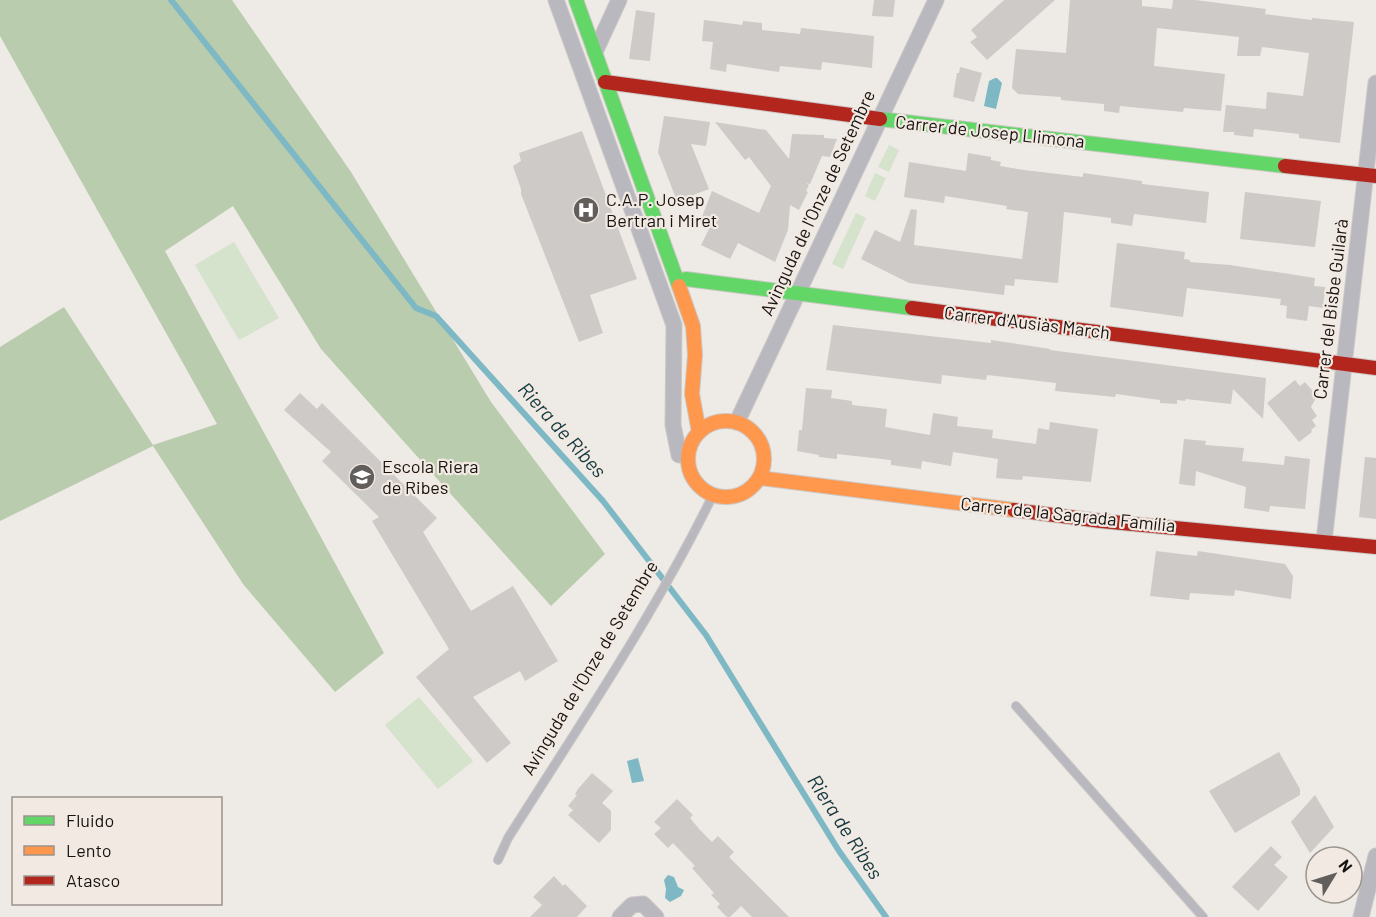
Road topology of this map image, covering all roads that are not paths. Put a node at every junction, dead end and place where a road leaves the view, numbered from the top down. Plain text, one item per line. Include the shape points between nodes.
1 (556, 0) edge
2 (576, 0) edge
3 (619, 0) edge
4 (936, 0) edge
5 (595, 52) junction
6 (605, 82) junction
7 (1376, 83) edge
8 (879, 119) junction
9 (1371, 175) edge
10 (678, 282) junction
11 (797, 293) junction
12 (1345, 365) junction
13 (1376, 368) edge
14 (737, 422) junction
15 (699, 432) junction
16 (679, 455) dead end
17 (760, 478) junction
18 (713, 495) junction
19 (1324, 541) junction
20 (1376, 547) edge
21 (1016, 706) dead end
22 (1376, 856) edge
23 (498, 860) dead end
24 (620, 917) edge
25 (656, 917) edge
26 (1203, 917) edge
27 (1361, 917) edge

1 - 16 street via 674,325 673,425
2 - 5 street
3 - 5 street
4 - 8 street, Avinguda de l'Onze de Setembre
5 - 6 street
6 - 8 street, Carrer de Josep Llimona
6 - 10 street
7 - 9 street, Carrer del Bisbe Guilarà
8 - 9 street, Carrer de Josep Llimona
8 - 11 street, Avinguda de l'Onze de Setembre
9 - 12 street, Carrer del Bisbe Guilarà
10 - 11 street, Carrer d'Ausiàs March via 687,279
10 - 15 street via 693,326 696,355 692,394
11 - 12 street, Carrer d'Ausiàs March
11 - 14 street, Avinguda de l'Onze de Setembre
12 - 13 street, Carrer d'Ausiàs March
12 - 19 street, Carrer del Bisbe Guilarà
14 - 15 street via 714,423
14 - 17 street via 759,440 764,466
15 - 18 street via 690,445 690,472
17 - 18 street via 740,495
17 - 19 street, Carrer de la Sagrada Família via 1101,521
18 - 23 lane, Avinguda de l'Onze de Setembre via 610,678 508,838
19 - 20 street, Carrer de la Sagrada Família
21 - 26 lane
22 - 27 street
24 - 25 street via 632,905 643,904

